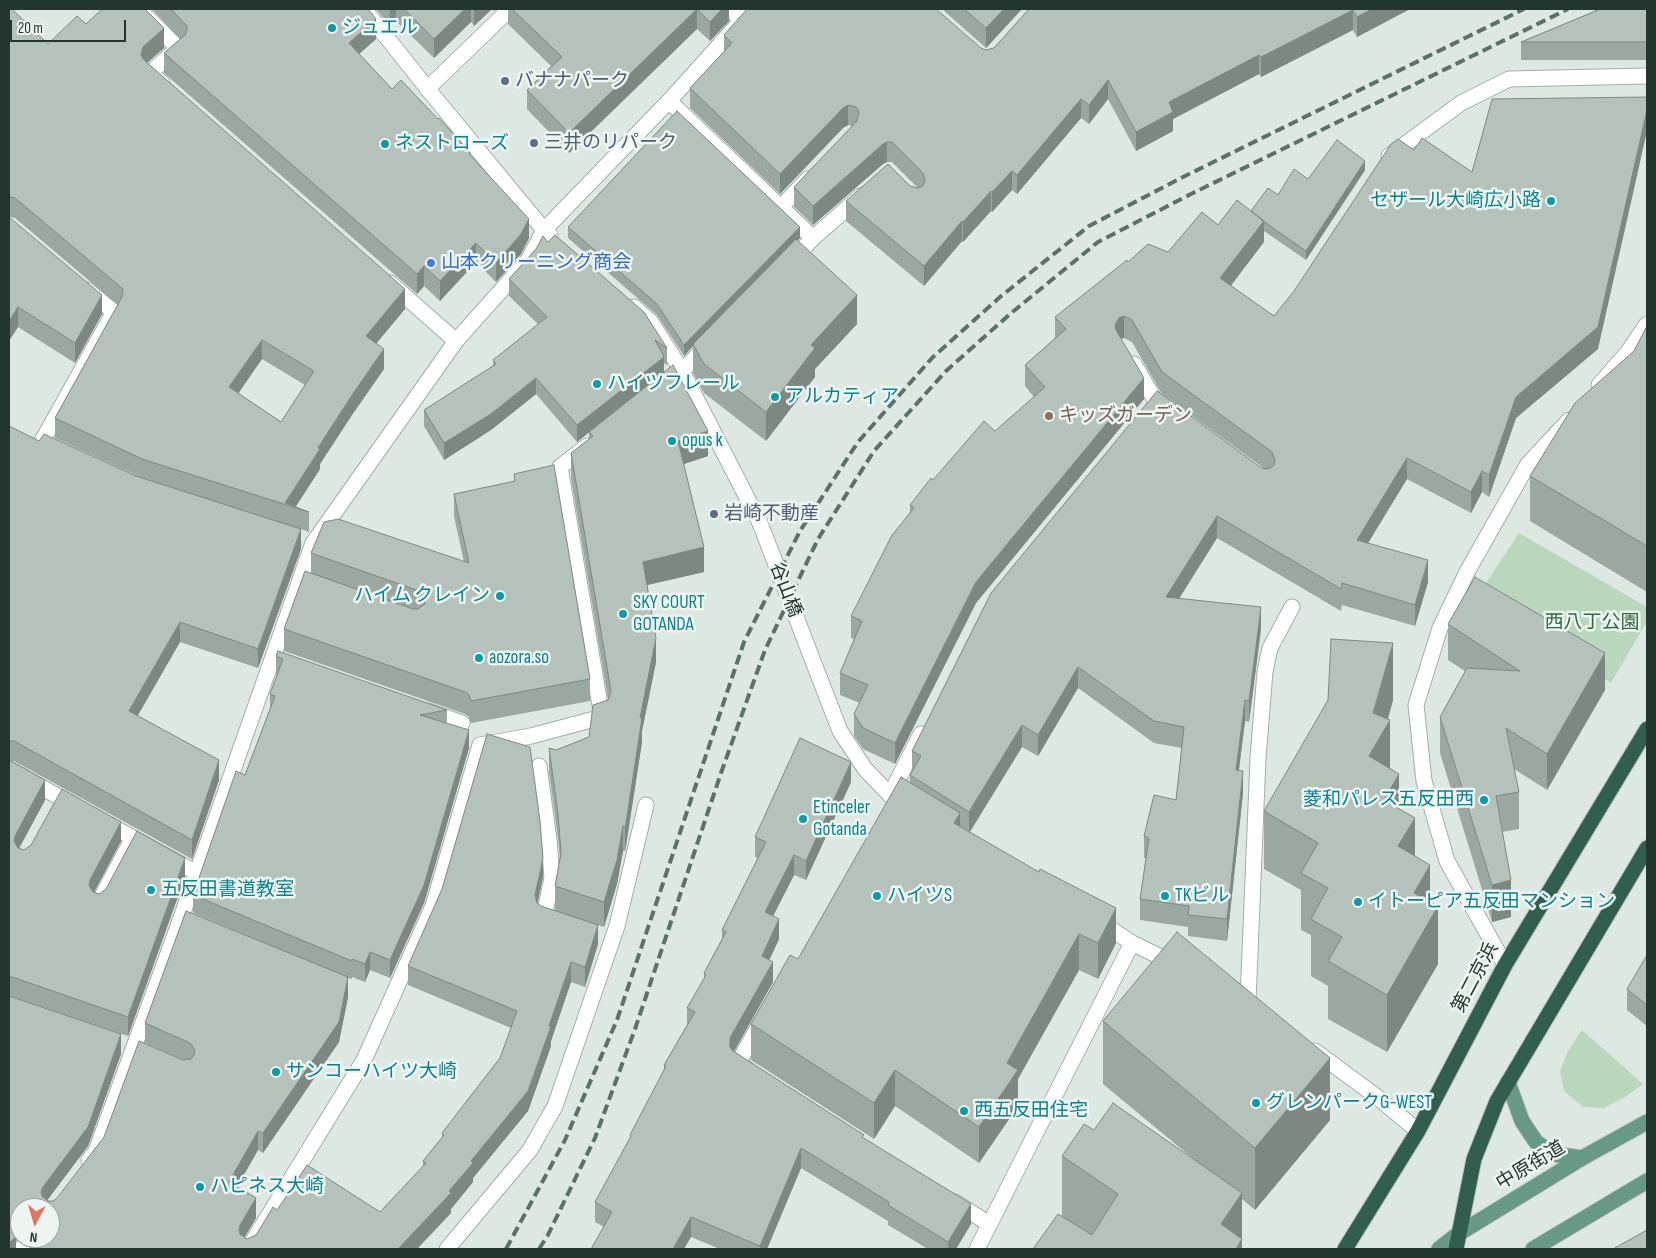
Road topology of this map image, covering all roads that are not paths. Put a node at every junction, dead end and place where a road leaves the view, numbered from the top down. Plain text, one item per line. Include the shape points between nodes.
1 (138, 9) edge
2 (364, 9) edge
3 (510, 9) edge
4 (752, 9) edge
5 (736, 15) edge
6 (1647, 76) edge
7 (428, 88) junction
8 (173, 92) edge
9 (669, 101) junction
10 (819, 167) edge
11 (1378, 168) edge
12 (869, 189) edge
13 (781, 207) junction
14 (544, 230) junction
15 (813, 238) junction
16 (558, 242) edge
17 (779, 273) edge
18 (381, 275) edge
19 (76, 281) edge
20 (622, 297) edge
21 (1647, 324) edge
22 (716, 336) edge
23 (456, 340) junction
24 (1128, 354) edge
25 (682, 371) junction
26 (1592, 394) edge
27 (652, 395) edge
28 (1155, 400) junction
29 (1581, 408) edge
30 (1170, 411) edge
31 (1142, 415) edge
32 (25, 435) edge
33 (598, 437) edge
34 (295, 538) edge
35 (313, 544) junction
36 (299, 581) junction
37 (317, 587) edge
38 (1292, 607) dead end
39 (272, 658) junction
40 (290, 664) edge
41 (416, 707) edge
42 (462, 723) dead end
43 (925, 724) edge
44 (1647, 729) edge
45 (539, 766) dead end
46 (9, 768) edge
47 (890, 795) junction
48 (58, 796) junction
49 (646, 805) dead end
50 (50, 812) edge
51 (924, 816) edge
52 (133, 838) junction
53 (1647, 848) edge
54 (197, 873) junction
55 (98, 904) edge
56 (1085, 912) edge
57 (181, 918) junction
58 (570, 925) edge
59 (198, 926) edge
60 (595, 934) edge
61 (612, 939) junction
62 (1132, 943) junction
63 (1505, 965) junction
64 (1190, 972) edge
65 (1232, 993) edge
66 (767, 1013) edge
67 (1301, 1041) edge
68 (129, 1046) junction
69 (151, 1056) edge
70 (763, 1080) edge
71 (1508, 1082) junction
72 (1647, 1122) edge
73 (1418, 1131) junction
74 (1582, 1158) junction
75 (79, 1174) edge
76 (1647, 1181) edge
77 (939, 1192) edge
78 (989, 1224) junction
79 (1458, 1234) junction
80 (248, 1249) edge
81 (447, 1249) edge
82 (977, 1249) edge
83 (1345, 1249) edge
84 (1440, 1249) edge
85 (1456, 1249) edge
86 (1533, 1249) edge

1 - 8 street via 178,48 150,73
2 - 7 street
3 - 7 street
4 - 5 street
5 - 9 street
6 - 11 street via 1509,79 1461,103 1384,159
7 - 14 street
9 - 13 street
9 - 14 street
10 - 13 street
12 - 15 street
13 - 15 street
14 - 16 street
14 - 23 street via 529,259
15 - 17 street
18 - 23 street
19 - 32 street via 114,312 46,445
20 - 25 street, 谷山橋 via 651,322
21 - 26 street
22 - 25 street
23 - 35 street
24 - 28 street
25 - 27 street
25 - 47 street, 谷山橋, bridge via 760,523 840,731 864,769
28 - 30 street
28 - 31 street
29 - 63 street via 1528,464 1467,572 1440,628 1416,705 1424,781 1447,861
33 - 80 street via 560,467 602,717 531,736 480,745 434,906 364,1060
34 - 35 street
35 - 36 street
36 - 37 street
36 - 39 street
38 - 65 street via 1270,648 1265,672 1258,758 1252,1004
39 - 40 street
39 - 54 street
41 - 42 street
43 - 47 street
44 - 63 highway, 第二京浜
45 - 58 street via 552,878 544,917
46 - 48 street
47 - 51 street, 谷山橋
48 - 50 street
48 - 52 street
49 - 61 street
52 - 54 street
52 - 55 street
53 - 71 highway
54 - 57 street
56 - 62 street
57 - 59 street
57 - 68 street
60 - 61 street
61 - 81 street via 554,1106 530,1150
62 - 64 street
62 - 78 street
63 - 73 highway, 第二京浜
66 - 70 street via 738,1064
67 - 73 street
68 - 69 street
68 - 75 street via 96,1151
71 - 74 main road via 1522,1121 1536,1142 1553,1154
71 - 79 highway via 1474,1159
72 - 74 main road, 中原街道
73 - 83 highway, 第二京浜
74 - 79 main road, 中原街道
76 - 86 main road
77 - 78 street
78 - 82 street
79 - 84 main road, 中原街道
79 - 85 highway

